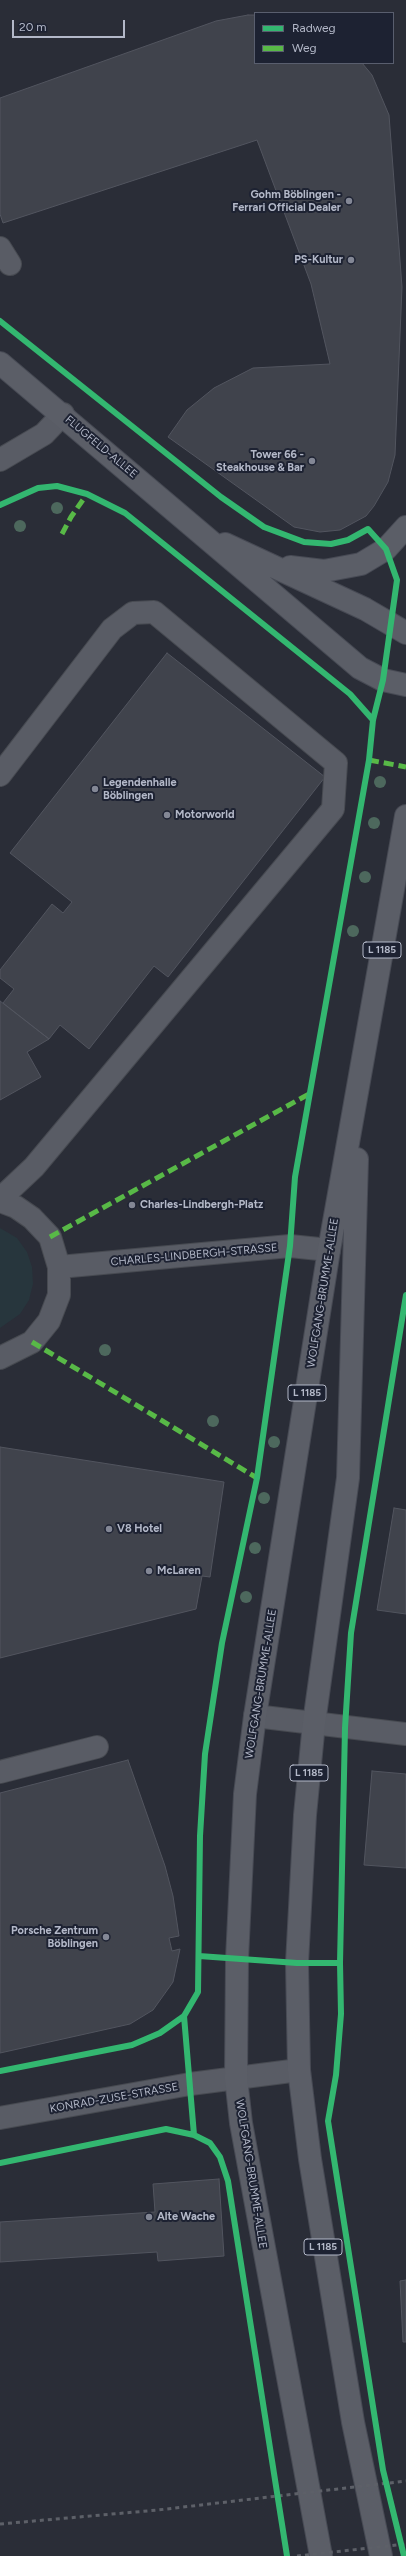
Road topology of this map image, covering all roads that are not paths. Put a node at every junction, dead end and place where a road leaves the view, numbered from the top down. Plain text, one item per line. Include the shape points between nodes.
1 (0, 362) edge
2 (63, 414) junction
3 (0, 460) edge
4 (406, 527) edge
5 (200, 533) junction
6 (272, 566) junction
7 (406, 633) edge
8 (406, 686) edge
9 (0, 775) edge
10 (406, 816) edge
11 (359, 1084) junction
12 (0, 1200) edge
13 (329, 1250) junction
14 (59, 1267) junction
15 (0, 1358) edge
16 (255, 1716) junction
17 (314, 1723) junction
18 (406, 1734) edge
19 (98, 1747) dead end
20 (0, 1772) edge
21 (299, 2070) junction
22 (236, 2078) junction
23 (0, 2118) edge
24 (321, 2556) edge
25 (381, 2556) edge

1 - 2 main road, FLUGFELD-ALLEE
2 - 3 street via 44,434
2 - 5 main road, FLUGFELD-ALLEE
4 - 6 main road via 386,549 360,564 324,571
5 - 6 main road, FLUGFELD-ALLEE
5 - 8 main road, FLUGFELD-ALLEE via 360,668 383,680
6 - 7 main road, FLUGFELD-ALLEE via 365,609
9 - 12 street via 112,629 133,613 154,612 336,763 333,809 34,1167
10 - 11 main road, WOLFGANG-BRUMME-ALLEE / L 1185
11 - 13 main road, WOLFGANG-BRUMME-ALLEE / L 1185
11 - 17 main road, L 1185 via 348,1478
12 - 14 street via 32,1218 50,1237
13 - 14 street, CHARLES-LINDBERGH-STRASSE via 290,1246
13 - 16 main road, WOLFGANG-BRUMME-ALLEE / L 1185
14 - 15 street via 59,1295 49,1321 32,1342
16 - 17 street
16 - 22 main road, WOLFGANG-BRUMME-ALLEE / L 1185 via 245,1794 237,1959
17 - 18 street
17 - 21 main road, L 1185 via 305,1816 297,1963
19 - 20 street
21 - 22 street, KONRAD-ZUSE-STRASSE
21 - 25 main road, L 1185 via 338,2337
22 - 23 street, KONRAD-ZUSE-STRASSE
22 - 24 main road, WOLFGANG-BRUMME-ALLEE / L 1185 via 241,2122

